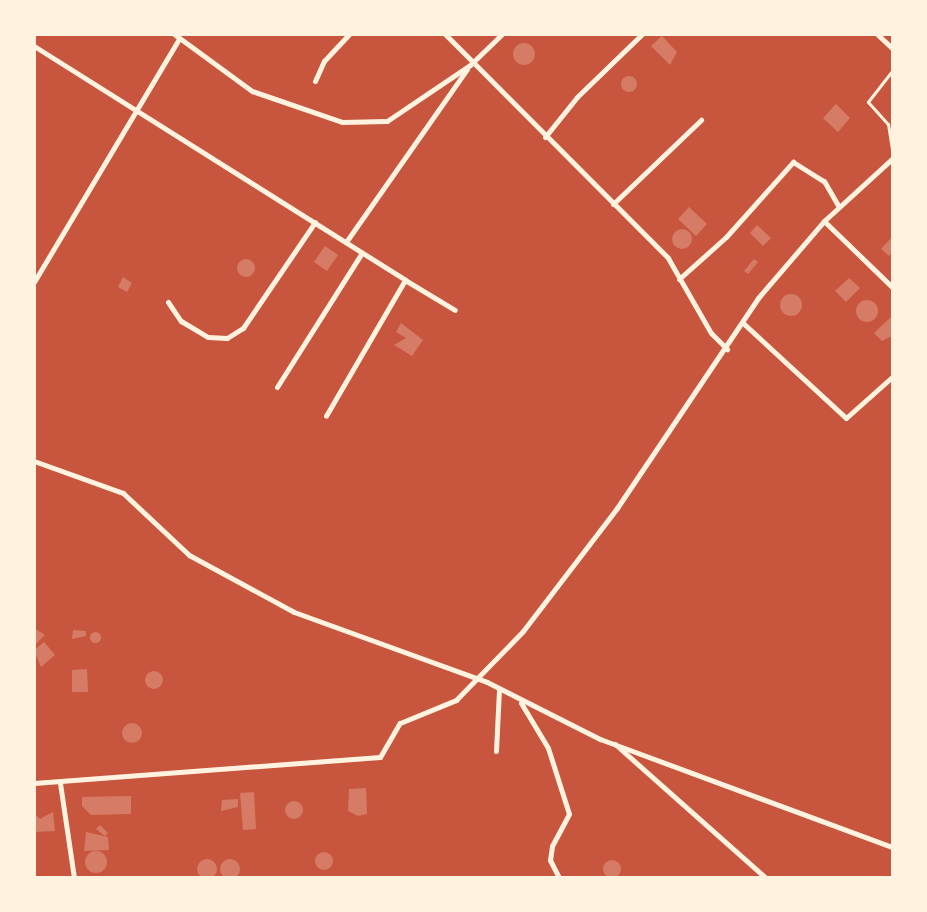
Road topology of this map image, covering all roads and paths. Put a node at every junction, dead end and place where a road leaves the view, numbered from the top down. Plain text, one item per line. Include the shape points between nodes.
1 (174, 34) edge
2 (349, 34) edge
3 (445, 34) edge
4 (502, 34) edge
5 (642, 34) edge
6 (877, 34) edge
7 (179, 39) junction
8 (34, 46) edge
9 (892, 48) edge
10 (471, 64) junction
11 (892, 71) edge
12 (315, 81) dead end
13 (135, 110) junction
14 (701, 120) dead end
15 (545, 137) junction
16 (892, 148) edge
17 (892, 159) edge
18 (613, 204) junction
19 (839, 207) junction
20 (824, 221) junction
21 (315, 222) junction
22 (345, 242) junction
23 (361, 254) junction
24 (680, 279) junction
25 (405, 280) junction
26 (34, 282) edge
27 (892, 287) edge
28 (168, 302) dead end
29 (455, 310) dead end
30 (743, 323) junction
31 (727, 349) junction
32 (892, 377) edge
33 (278, 387) dead end
34 (326, 416) dead end
35 (34, 461) edge
36 (476, 680) junction
37 (499, 690) junction
38 (518, 700) junction
39 (615, 744) junction
40 (496, 752) dead end
41 (34, 783) edge
42 (60, 783) junction
43 (892, 847) edge
44 (74, 878) edge
45 (559, 878) edge
46 (766, 878) edge

1 - 7 street
2 - 12 street via 324,61
3 - 10 street
4 - 10 street
5 - 15 street via 577,97
6 - 9 street
7 - 10 street via 252,91 342,122 387,121
7 - 13 street
8 - 13 street
10 - 15 street
10 - 22 street
11 - 16 lane via 868,102 888,124
13 - 21 street
13 - 26 street
14 - 18 street
15 - 18 street
17 - 19 street
18 - 24 street via 668,258
19 - 20 street
19 - 24 street via 824,181 793,162 726,237
20 - 27 street
20 - 30 street
21 - 22 street
21 - 28 street via 243,328 227,338 208,337 181,321
22 - 23 street
23 - 25 street
23 - 33 street
24 - 31 street
25 - 29 street
25 - 34 street
30 - 31 street
30 - 32 street via 846,418
31 - 36 street via 618,508 522,631
35 - 36 street via 123,493 171,542 271,601
36 - 37 street
36 - 42 street via 449,704 400,723 376,759
37 - 38 street
37 - 40 street
38 - 39 street
38 - 45 street via 548,748 569,814 552,846 550,860
39 - 43 street
39 - 46 street
41 - 42 street
42 - 44 street

